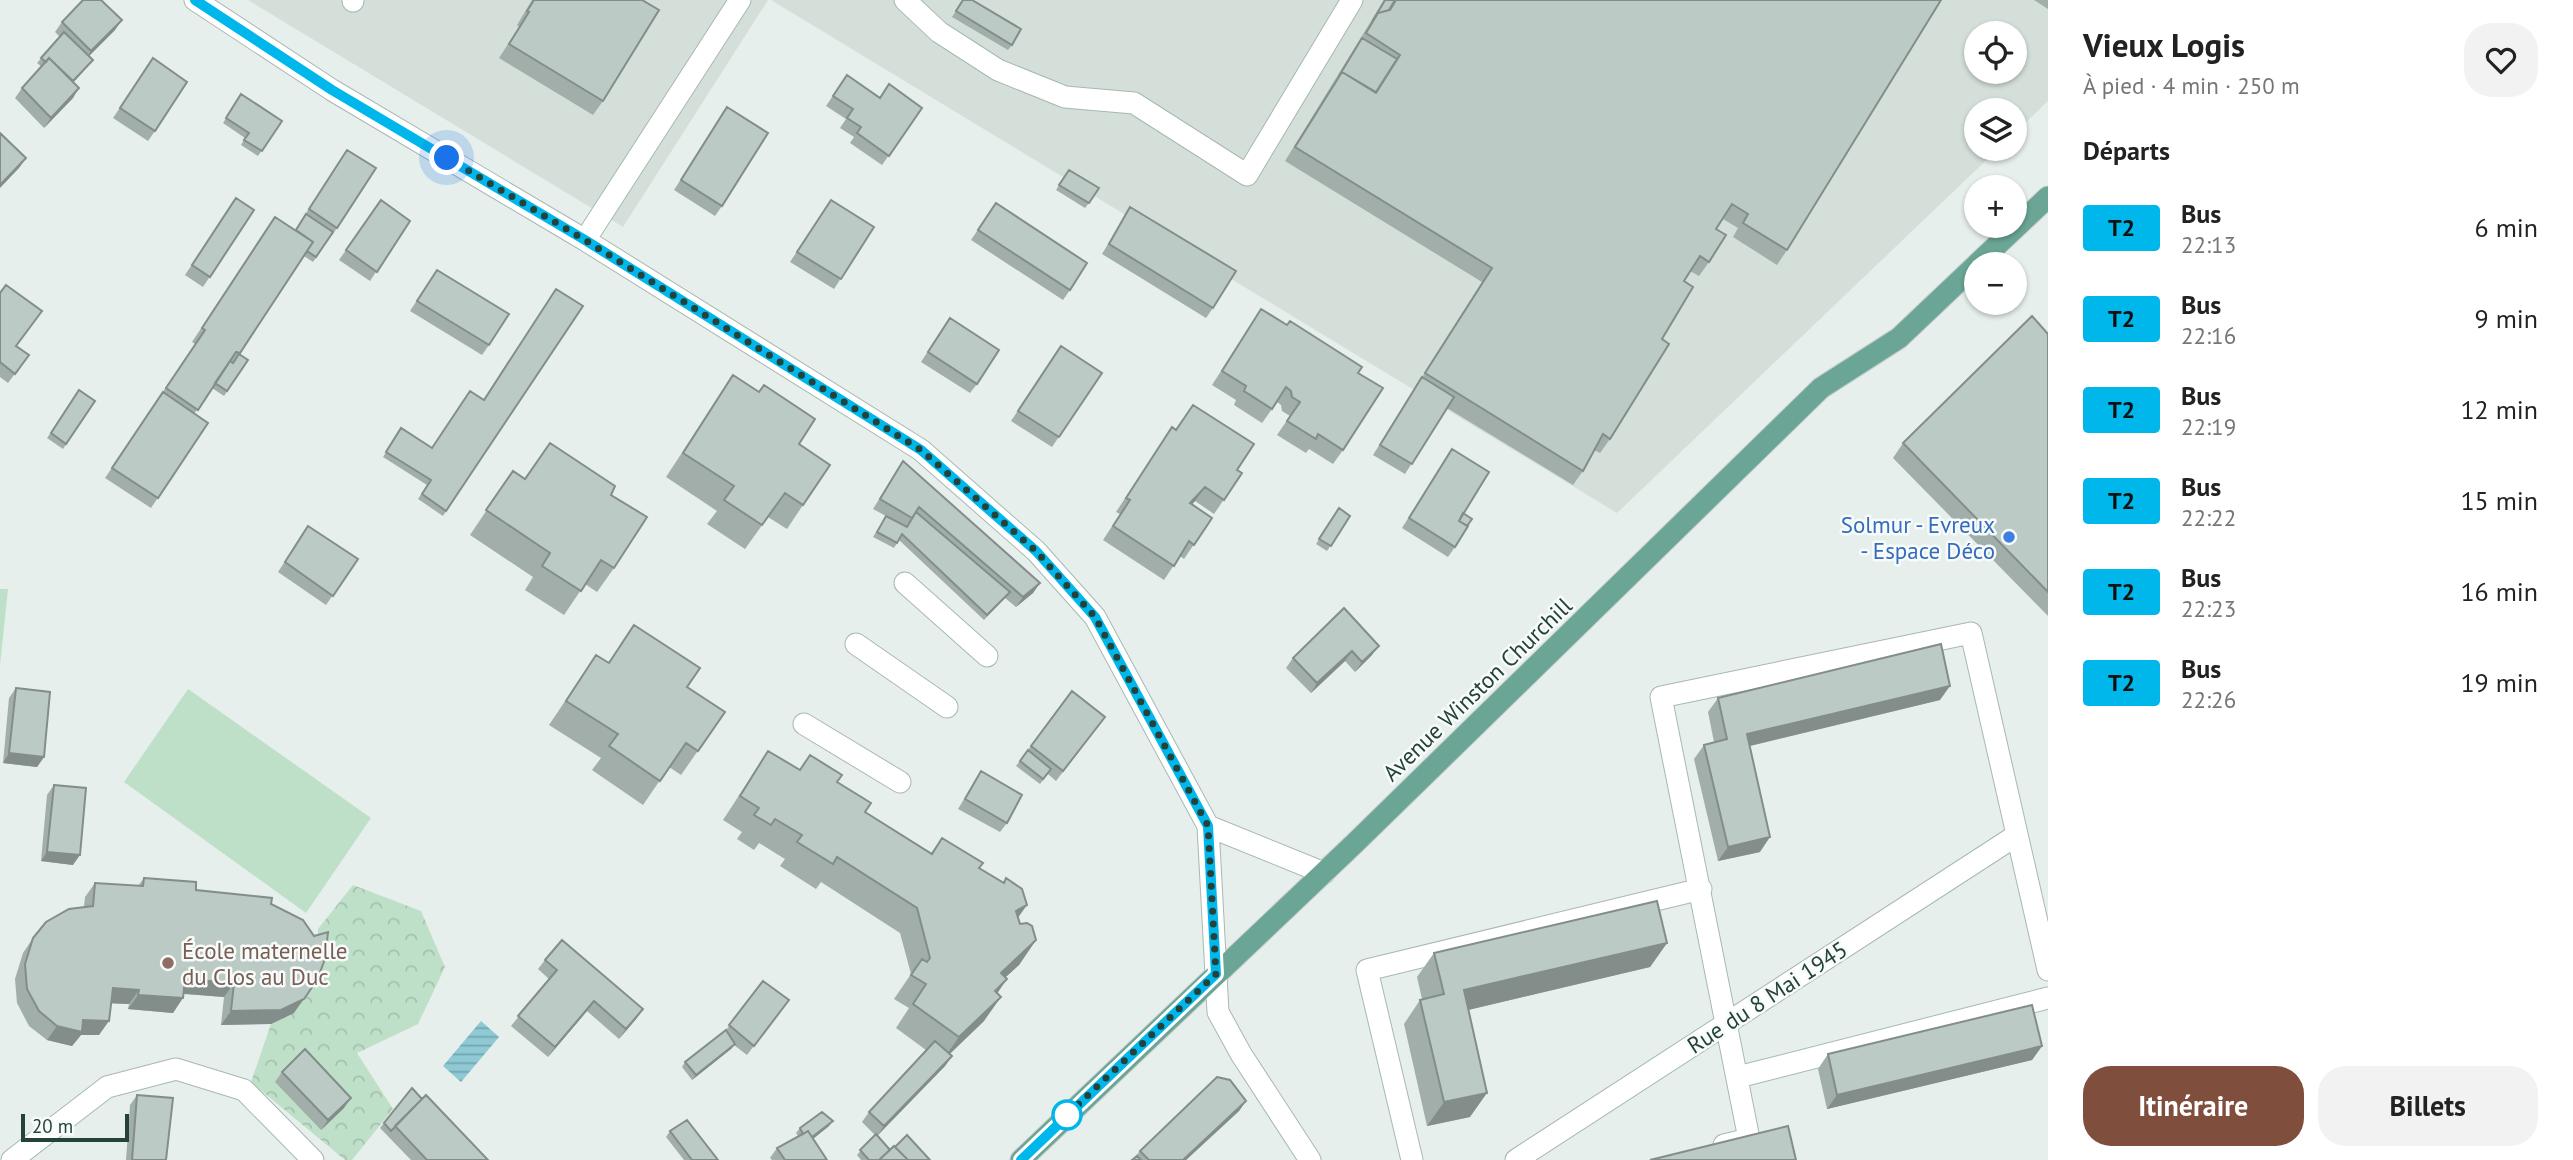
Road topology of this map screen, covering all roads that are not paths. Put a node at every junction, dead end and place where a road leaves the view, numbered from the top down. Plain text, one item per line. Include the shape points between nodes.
1 (195, 0) edge
2 (740, 0) edge
3 (905, 0) edge
4 (1352, 0) edge
5 (2046, 201) edge
6 (585, 240) junction
7 (1990, 252) edge
8 (1964, 276) edge
9 (905, 583) dead end
10 (856, 644) dead end
11 (986, 656) dead end
12 (947, 707) dead end
13 (804, 724) dead end
14 (900, 782) dead end
15 (1208, 826) junction
16 (2017, 835) junction
17 (1324, 873) junction
18 (1701, 889) junction
19 (2048, 970) edge
20 (1216, 974) junction
21 (2048, 998) edge
22 (1728, 1023) junction
23 (1738, 1077) junction
24 (1701, 1151) edge
25 (0, 1158) edge
26 (12, 1160) edge
27 (313, 1160) edge
28 (1021, 1160) edge
29 (1310, 1160) edge
30 (1412, 1160) edge
31 (1516, 1160) edge

1 - 6 street via 332,90
2 - 6 street
3 - 4 street via 939,32 998,70 1065,97 1134,103 1247,175
5 - 7 main road, Avenue Winston Churchill
6 - 15 street via 921,450 1036,551 1095,617
8 - 17 main road, Avenue Winston Churchill via 1899,338 1821,388
9 - 11 street
10 - 12 street
13 - 14 street
15 - 17 street
15 - 20 street
16 - 18 street via 1971,633 1661,697
16 - 19 street
16 - 22 street, Rue du 8 Mai 1945
17 - 20 main road, Avenue Winston Churchill
18 - 22 street
18 - 30 street via 1367,970
20 - 28 main road, Avenue Winston Churchill
20 - 29 street via 1218,1012
21 - 23 street
22 - 23 street
22 - 31 street, Rue du 8 Mai 1945
23 - 24 street via 1749,1139
25 - 26 street
26 - 27 street via 107,1087 176,1069 244,1090

